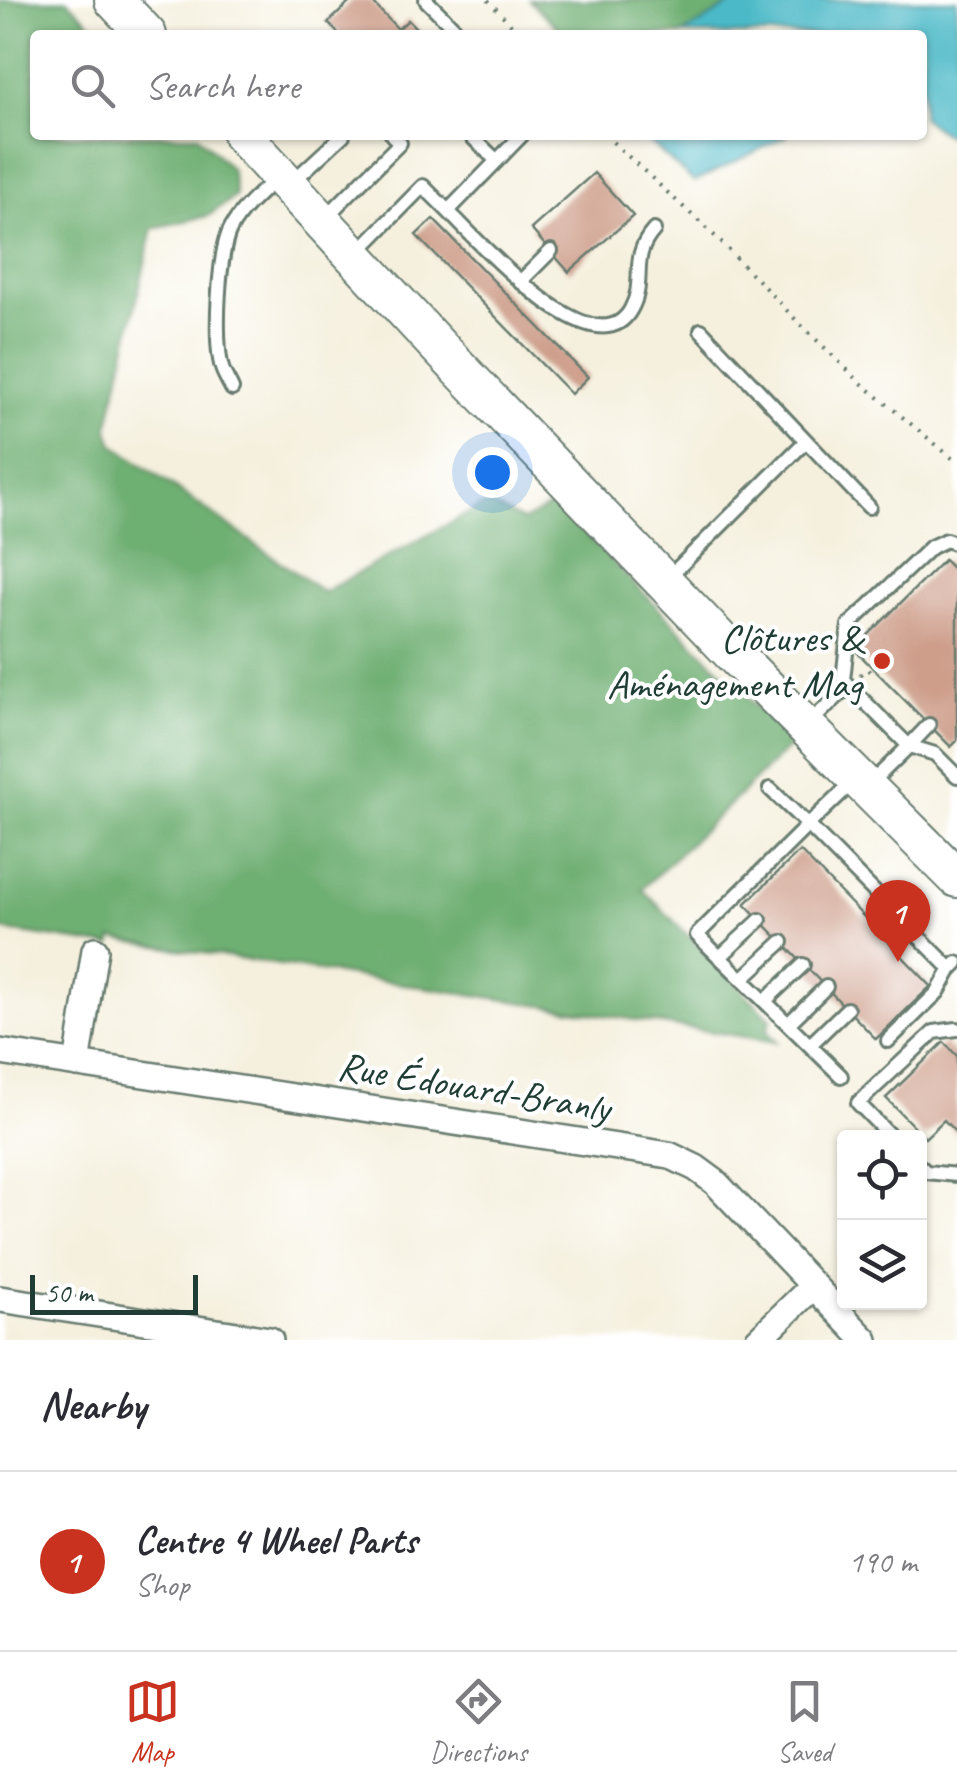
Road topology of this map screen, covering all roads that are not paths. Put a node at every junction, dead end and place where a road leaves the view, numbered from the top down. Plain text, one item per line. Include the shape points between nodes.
1 (426, 0) edge
2 (118, 1) edge
3 (144, 30) edge
4 (456, 30) edge
5 (247, 140) edge
6 (336, 140) edge
7 (397, 140) edge
8 (475, 140) edge
9 (517, 140) edge
10 (497, 161) junction
11 (284, 179) junction
12 (448, 211) junction
13 (323, 220) junction
14 (654, 230) dead end
15 (551, 251) dead end
16 (354, 255) junction
17 (520, 282) junction
18 (701, 330) dead end
19 (232, 389) dead end
20 (806, 440) junction
21 (869, 507) dead end
22 (957, 544) edge
23 (664, 582) junction
24 (849, 686) junction
25 (929, 725) dead end
26 (806, 726) junction
27 (908, 746) junction
28 (955, 770) edge
29 (862, 782) junction
30 (770, 788) dead end
31 (808, 825) junction
32 (957, 878) edge
33 (760, 920) dead end
34 (782, 942) dead end
35 (95, 950) dead end
36 (720, 958) junction
37 (803, 964) dead end
38 (954, 966) edge
39 (742, 979) junction
40 (826, 987) dead end
41 (765, 1001) junction
42 (847, 1009) dead end
43 (788, 1024) junction
44 (957, 1029) edge
45 (888, 1041) dead end
46 (810, 1045) junction
47 (0, 1052) edge
48 (77, 1064) junction
49 (842, 1076) dead end
50 (884, 1130) edge
51 (927, 1172) edge
52 (957, 1175) edge
53 (813, 1286) junction
54 (0, 1299) edge
55 (270, 1340) edge
56 (758, 1340) edge
57 (865, 1340) edge

1 - 4 lane
2 - 3 street
5 - 11 street
6 - 11 lane
7 - 13 lane
8 - 10 lane
9 - 10 lane
10 - 12 lane
11 - 13 street
11 - 19 lane via 244,211 224,248 219,344
12 - 16 lane via 423,186
12 - 17 lane
13 - 16 street
14 - 17 lane via 639,254 630,314 616,324 586,323 549,306
15 - 17 lane
16 - 23 street
18 - 20 lane
20 - 21 lane
20 - 23 lane
22 - 24 lane via 946,540 931,547 849,625 843,680
23 - 26 street
24 - 26 lane
24 - 27 lane
25 - 27 lane
26 - 29 street
27 - 28 lane via 936,754
27 - 29 lane
29 - 31 lane
29 - 32 street
30 - 31 lane
31 - 36 lane via 697,935
31 - 38 lane
33 - 36 lane
34 - 39 lane
35 - 48 street
36 - 39 lane
37 - 41 lane
38 - 45 lane via 938,992
39 - 41 lane
40 - 43 lane
41 - 43 lane
42 - 46 lane
43 - 46 lane
44 - 50 lane via 934,1032 858,1103
46 - 49 lane
47 - 48 street, Rue Édouard-Branly
48 - 53 street, Rue Édouard-Branly via 670,1155 714,1182
51 - 52 lane
53 - 56 street
53 - 57 street, Rue Édouard-Branly
54 - 55 street

